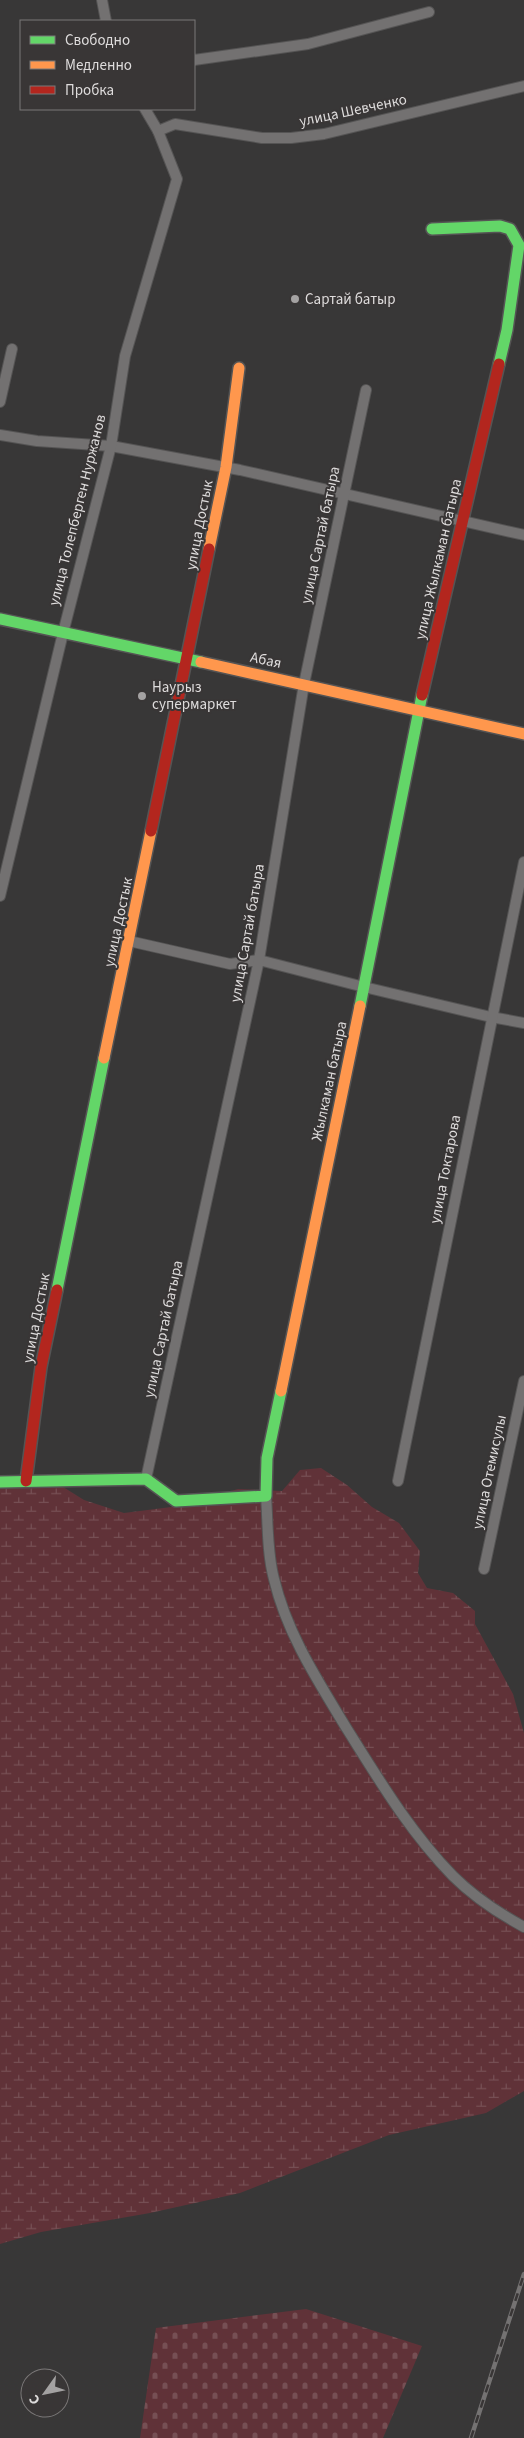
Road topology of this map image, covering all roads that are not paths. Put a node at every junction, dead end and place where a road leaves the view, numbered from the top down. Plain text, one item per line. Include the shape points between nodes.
1 (102, 0) edge
2 (429, 12) dead end
3 (106, 20) edge
4 (195, 60) edge
5 (524, 86) edge
6 (146, 110) edge
7 (158, 131) junction
8 (432, 229) dead end
9 (12, 349) dead end
10 (239, 368) dead end
11 (366, 390) dead end
12 (0, 402) edge
13 (0, 434) edge
14 (111, 446) junction
15 (226, 467) junction
16 (344, 495) junction
17 (462, 522) junction
18 (524, 535) edge
19 (0, 619) edge
20 (63, 633) junction
21 (188, 659) junction
22 (304, 684) junction
23 (418, 710) junction
24 (524, 734) edge
25 (524, 862) edge
26 (0, 896) edge
27 (129, 941) junction
28 (259, 960) junction
29 (364, 987) junction
30 (491, 1017) junction
31 (524, 1023) edge
32 (524, 1381) edge
33 (146, 1479) junction
34 (26, 1481) junction
35 (398, 1481) dead end
36 (0, 1482) edge
37 (266, 1496) junction
38 (484, 1569) dead end
39 (524, 1927) edge

1 - 3 street
2 - 4 street via 308,44
5 - 7 street, улица Шевченко via 324,134 262,138 175,124
6 - 7 street, улица Толепберген Нуржанов
7 - 14 street, улица Толепберген Нуржанов via 177,179 125,356
8 - 17 street, улица Жылкаман батыра via 500,226 510,229 518,240 508,321
9 - 12 street
10 - 15 street, улица Достык
11 - 16 street, улица Сартай батыра
13 - 14 street via 37,441
14 - 15 street
14 - 20 street, улица Толепберген Нуржанов
15 - 16 street
15 - 21 street, улица Достык
16 - 17 street
16 - 22 street, улица Сартай батыра
17 - 18 street
17 - 23 street, улица Жылкаман батыра
19 - 20 street, Абая
20 - 21 street, Абая
20 - 26 street, улица Толепберген Нуржанов
21 - 22 street, Абая
21 - 27 street, улица Достык
22 - 23 street, Абая
22 - 28 street, улица Сартай батыра
23 - 24 street, Абая
23 - 29 street, Жылкаман батыра
25 - 30 street, улица Токтарова
27 - 28 street via 230,964
27 - 34 street, улица Достык via 41,1367
28 - 29 street
28 - 33 street, улица Сартай батыра
29 - 30 street
29 - 37 street, Жылкаман батыра via 267,1458
30 - 31 street
30 - 35 street, улица Токтарова
32 - 38 street, улица Отемисулы
33 - 34 street
33 - 37 street via 176,1501
34 - 36 street
37 - 39 street via 273,1578 285,1616 306,1662 397,1809 425,1844 454,1877

